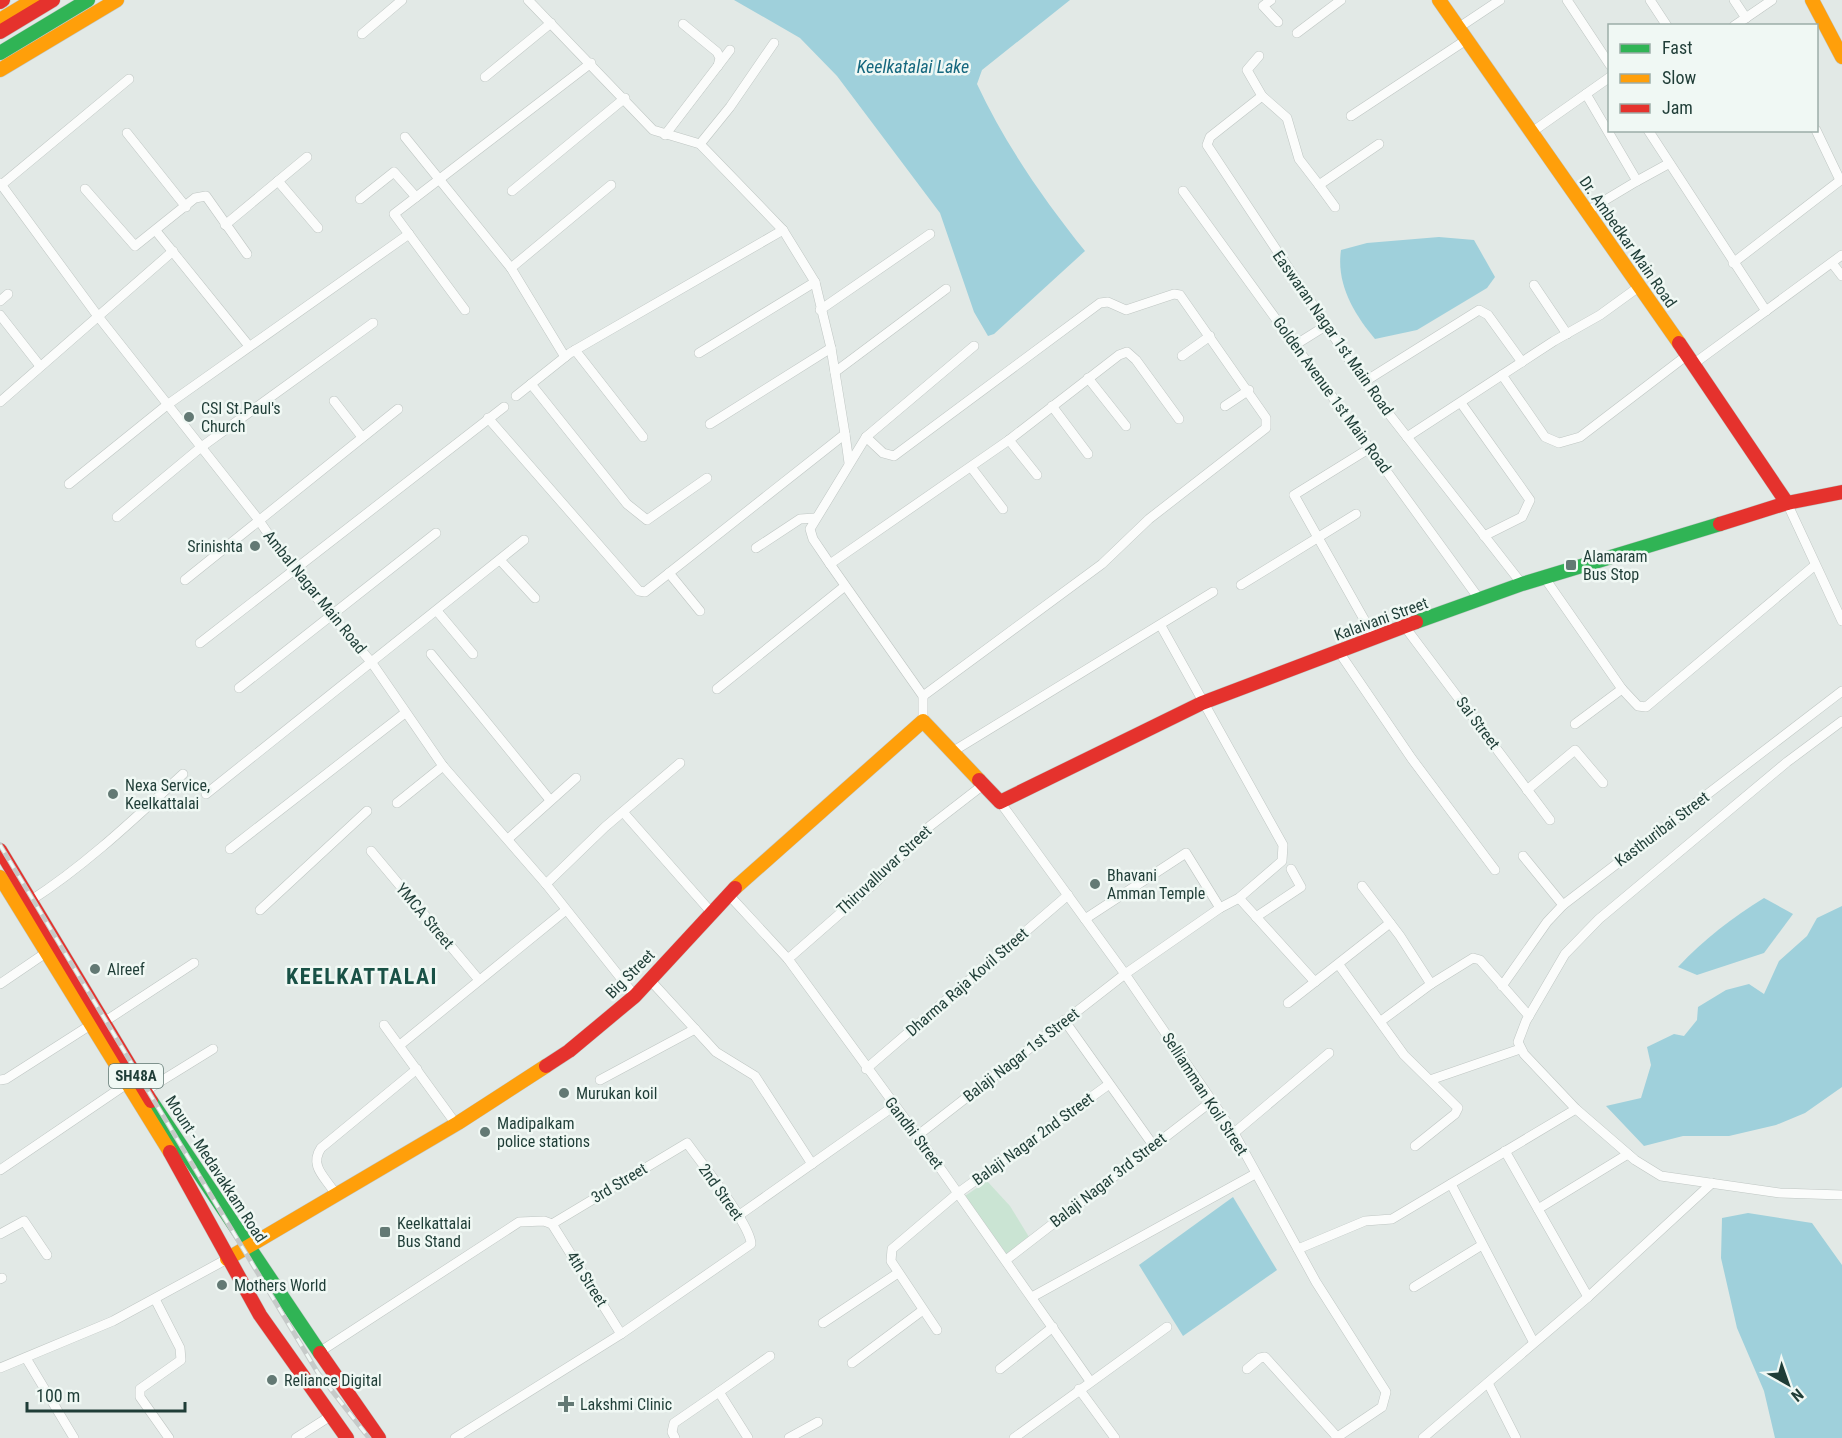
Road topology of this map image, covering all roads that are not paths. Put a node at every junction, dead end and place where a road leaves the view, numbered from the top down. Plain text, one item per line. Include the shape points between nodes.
1 (33, 0) edge
2 (53, 0) edge
3 (88, 0) edge
4 (117, 0) edge
5 (402, 0) edge
6 (528, 0) edge
7 (1271, 0) edge
8 (1341, 0) edge
9 (1439, 0) edge
10 (1500, 0) edge
11 (1567, 0) edge
12 (1650, 0) edge
13 (1734, 0) edge
14 (1772, 0) edge
15 (1812, 0) edge
16 (1260, 3) edge
17 (1746, 18) junction
18 (0, 20) edge
19 (1278, 22) dead end
20 (551, 23) junction
21 (683, 24) dead end
22 (1666, 24) edge
23 (1737, 24) edge
24 (0, 32) edge
25 (1297, 33) dead end
26 (362, 34) dead end
27 (1462, 34) junction
28 (774, 43) dead end
29 (730, 50) dead end
30 (0, 53) edge
31 (1841, 54) edge
32 (1259, 56) dead end
33 (1608, 62) edge
34 (591, 63) junction
35 (718, 66) junction
36 (0, 70) edge
37 (485, 77) dead end
38 (1608, 78) edge
39 (129, 79) dead end
40 (1586, 94) junction
41 (1262, 96) junction
42 (625, 98) junction
43 (1351, 116) dead end
44 (1532, 132) junction
45 (1608, 132) edge
46 (1608, 132) edge
47 (1649, 132) edge
48 (1817, 132) edge
49 (127, 133) dead end
50 (665, 135) junction
51 (405, 137) dead end
52 (700, 144) junction
53 (1379, 144) dead end
54 (307, 157) dead end
55 (1668, 165) junction
56 (441, 178) junction
57 (1841, 179) edge
58 (278, 181) junction
59 (1637, 181) junction
60 (610, 184) dead end
61 (0, 185) edge
62 (1319, 185) junction
63 (85, 189) dead end
64 (512, 191) dead end
65 (1183, 191) dead end
66 (416, 197) junction
67 (360, 199) dead end
68 (186, 207) junction
69 (1335, 207) dead end
70 (1587, 211) junction
71 (225, 225) junction
72 (318, 228) dead end
73 (783, 230) junction
74 (156, 231) junction
75 (409, 234) junction
76 (930, 234) dead end
77 (173, 251) junction
78 (247, 254) dead end
79 (1842, 255) edge
80 (1733, 263) junction
81 (1832, 263) junction
82 (511, 268) junction
83 (1842, 276) edge
84 (815, 282) junction
85 (1534, 285) dead end
86 (1640, 286) junction
87 (946, 289) dead end
88 (8, 294) dead end
89 (0, 301) edge
90 (465, 310) dead end
91 (820, 310) junction
92 (1766, 311) junction
93 (0, 315) edge
94 (97, 315) junction
95 (373, 323) dead end
96 (1327, 325) junction
97 (1567, 334) junction
98 (1210, 336) junction
99 (1295, 345) junction
100 (249, 346) junction
101 (974, 346) dead end
102 (831, 348) junction
103 (576, 350) junction
104 (699, 353) dead end
105 (1182, 356) dead end
106 (565, 357) junction
107 (1689, 361) junction
108 (1522, 362) junction
109 (40, 366) junction
110 (835, 372) junction
111 (1502, 375) junction
112 (1088, 378) junction
113 (1364, 382) junction
114 (531, 384) junction
115 (1249, 390) junction
116 (516, 396) dead end
117 (334, 401) dead end
118 (0, 402) edge
119 (1461, 403) junction
120 (167, 405) junction
121 (1052, 406) junction
122 (1225, 406) dead end
123 (504, 407) dead end
124 (398, 409) dead end
125 (488, 418) junction
126 (1179, 419) dead end
127 (710, 424) dead end
128 (1126, 426) dead end
129 (845, 434) junction
130 (363, 437) junction
131 (866, 437) junction
132 (1407, 437) junction
133 (644, 438) dead end
134 (1009, 440) junction
135 (200, 448) junction
136 (1370, 448) junction
137 (1088, 454) dead end
138 (849, 463) junction
139 (971, 467) junction
140 (1037, 475) dead end
141 (707, 478) dead end
142 (69, 484) dead end
143 (1842, 492) edge
144 (1787, 503) junction
145 (1003, 509) dead end
146 (1356, 514) dead end
147 (117, 517) dead end
148 (815, 518) junction
149 (258, 519) junction
150 (436, 533) dead end
151 (1484, 536) junction
152 (1317, 537) junction
153 (524, 540) dead end
154 (756, 548) dead end
155 (500, 560) junction
156 (830, 564) junction
157 (1814, 566) junction
158 (293, 570) junction
159 (669, 573) junction
160 (1544, 577) junction
161 (185, 580) dead end
162 (1522, 584) junction
163 (1241, 585) dead end
164 (845, 586) junction
165 (1213, 592) dead end
166 (535, 598) dead end
167 (1480, 600) junction
168 (437, 611) junction
169 (700, 611) dead end
170 (331, 614) junction
171 (1842, 621) edge
172 (1161, 626) junction
173 (1405, 627) junction
174 (1374, 637) junction
175 (200, 643) dead end
176 (1339, 652) junction
177 (431, 654) dead end
178 (473, 654) dead end
179 (372, 663) junction
180 (239, 688) dead end
181 (717, 689) dead end
182 (1623, 689) junction
183 (1842, 691) edge
184 (923, 696) junction
185 (1202, 703) junction
186 (405, 713) junction
187 (922, 721) junction
188 (1842, 721) edge
189 (1575, 724) dead end
190 (952, 752) junction
191 (680, 763) dead end
192 (443, 766) junction
193 (183, 774) dead end
194 (576, 778) dead end
195 (1603, 783) dead end
196 (983, 785) junction
197 (1527, 790) junction
198 (206, 794) dead end
199 (550, 800) junction
200 (999, 802) junction
201 (397, 803) dead end
202 (367, 811) dead end
203 (623, 812) junction
204 (1550, 820) dead end
205 (508, 839) junction
206 (230, 849) dead end
207 (0, 850) edge
208 (371, 851) dead end
209 (1523, 856) dead end
210 (1291, 868) dead end
211 (1495, 870) dead end
212 (0, 877) edge
213 (546, 884) junction
214 (1362, 886) dead end
215 (728, 894) junction
216 (1068, 895) junction
217 (1239, 898) junction
218 (30, 901) junction
219 (1563, 905) junction
220 (1220, 908) junction
221 (260, 910) dead end
222 (566, 910) junction
223 (711, 912) junction
224 (1256, 917) junction
225 (1085, 919) junction
226 (1390, 923) junction
227 (48, 952) junction
228 (788, 959) junction
229 (194, 963) dead end
230 (1339, 965) junction
231 (1125, 974) junction
232 (478, 980) junction
233 (650, 980) junction
234 (1315, 982) junction
235 (0, 984) edge
236 (1431, 984) junction
237 (1502, 986) junction
238 (635, 996) junction
239 (1288, 1004) dead end
240 (1529, 1016) junction
241 (1064, 1020) junction
242 (1381, 1021) junction
243 (98, 1023) junction
244 (384, 1025) dead end
245 (695, 1029) junction
246 (400, 1045) junction
247 (213, 1049) dead end
248 (1520, 1049) junction
249 (1329, 1053) dead end
250 (417, 1069) junction
251 (866, 1069) junction
252 (0, 1080) edge
253 (600, 1080) dead end
254 (1430, 1080) junction
255 (128, 1083) junction
256 (1108, 1085) junction
257 (145, 1090) junction
258 (1212, 1101) junction
259 (894, 1106) junction
260 (1576, 1109) junction
261 (456, 1124) junction
262 (1234, 1133) junction
263 (917, 1136) junction
264 (687, 1143) joint
265 (1153, 1145) junction
266 (1415, 1146) dead end
267 (1505, 1151) junction
268 (1628, 1154) junction
269 (812, 1164) junction
270 (0, 1170) edge
271 (1255, 1174) junction
272 (1712, 1182) junction
273 (1451, 1184) junction
274 (335, 1193) junction
275 (958, 1193) junction
276 (1842, 1195) edge
277 (1538, 1209) junction
278 (738, 1216) junction
279 (552, 1224) junction
280 (0, 1234) edge
281 (1482, 1245) junction
282 (247, 1247) junction
283 (1298, 1249) junction
284 (47, 1255) dead end
285 (227, 1259) junction
286 (1006, 1260) junction
287 (898, 1273) junction
288 (1414, 1287) dead end
289 (1032, 1297) junction
290 (1588, 1297) junction
291 (154, 1299) junction
292 (923, 1310) junction
293 (823, 1323) dead end
294 (1053, 1327) junction
295 (1167, 1327) dead end
296 (937, 1330) dead end
297 (621, 1334) junction
298 (1533, 1341) junction
299 (321, 1351) junction
300 (770, 1356) dead end
301 (26, 1358) junction
302 (852, 1362) dead end
303 (0, 1368) edge
304 (1000, 1369) dead end
305 (1247, 1369) dead end
306 (1090, 1381) junction
307 (1488, 1383) junction
308 (1079, 1389) junction
309 (719, 1392) junction
310 (332, 1415) junction
311 (818, 1422) dead end
312 (469, 1429) junction
313 (1021, 1436) edge
314 (74, 1438) edge
315 (169, 1438) edge
316 (296, 1438) edge
317 (347, 1438) edge
318 (380, 1438) edge
319 (455, 1438) edge
320 (475, 1438) edge
321 (675, 1438) edge
322 (748, 1438) edge
323 (789, 1438) edge
324 (1115, 1438) edge
325 (1337, 1438) edge
326 (1424, 1438) edge
327 (1516, 1438) edge

1 - 18 street
2 - 24 street
3 - 30 street
4 - 36 street
5 - 26 street
6 - 20 street
7 - 16 street
8 - 25 street
9 - 27 street, Dr. Ambedkar Main Road
10 - 27 street
11 - 33 street
12 - 22 street
13 - 17 street
14 - 17 street
15 - 31 street
16 - 19 street
17 - 23 street
20 - 34 street
20 - 37 street
21 - 35 street via 717,52
27 - 43 street
27 - 44 street, Dr. Ambedkar Main Road
28 - 52 street
29 - 35 street
32 - 41 street via 1247,70
34 - 42 street
34 - 56 street
35 - 50 street
38 - 40 street
39 - 61 street
40 - 44 street
40 - 45 street
41 - 62 street via 1287,118 1299,159
41 - 96 street, Easwaran Nagar 1st Main Road via 1210,137 1207,145
42 - 50 street via 653,130
42 - 64 street
44 - 70 street, Dr. Ambedkar Main Road
46 - 59 street
47 - 55 street
48 - 57 street
49 - 68 street
50 - 52 street
51 - 56 street
52 - 73 street
53 - 62 street
54 - 58 street
55 - 59 street
55 - 80 street
56 - 66 street
56 - 82 street
57 - 80 street
58 - 71 street
58 - 72 street
59 - 70 street
60 - 82 street
61 - 94 street, Ambal Nagar Main Road
62 - 69 street
63 - 74 street via 131,244 138,245
65 - 99 street, Golden Avenue 1st Main Road
66 - 67 street via 394,172
66 - 75 street via 394,214
68 - 71 street via 195,198 206,196
68 - 74 street
70 - 86 street, Dr. Ambedkar Main Road
71 - 78 street
73 - 84 street
73 - 103 street
74 - 77 street
75 - 90 street
75 - 100 street
76 - 91 street
77 - 94 street
77 - 100 street
79 - 81 street
80 - 92 street
81 - 83 street
81 - 92 street
82 - 106 street
84 - 91 street
84 - 104 street
85 - 97 street
86 - 97 street
86 - 107 street, Dr. Ambedkar Main Road
87 - 110 street
88 - 89 street
91 - 102 street
92 - 107 street
93 - 109 street
94 - 109 street
94 - 120 street, Ambal Nagar Main Road
95 - 135 street
96 - 99 street
96 - 113 street, Easwaran Nagar 1st Main Road
97 - 108 street
98 - 105 street
98 - 115 street
98 - 131 street via 1180,295 1126,310 1108,302 1100,303 894,456 883,453
99 - 136 street, Golden Avenue 1st Main Road
100 - 120 street
101 - 131 street
102 - 110 street
102 - 127 street
103 - 106 street
103 - 133 street
106 - 114 street
107 - 111 street via 1580,437 1564,442 1545,437
107 - 144 street, Dr. Ambedkar Main Road
108 - 111 street
108 - 113 street via 1488,315 1479,310
109 - 118 street
110 - 129 street
111 - 119 street
112 - 121 street
112 - 126 street via 1127,352
112 - 128 street
113 - 132 street, Easwaran Nagar 1st Main Road
114 - 116 street
114 - 141 street via 641,518 647,520
115 - 122 street
115 - 184 street via 1266,418 1266,428 1149,519 1102,564
117 - 130 street
119 - 132 street
119 - 151 street via 1530,500 1522,517
120 - 135 street, Ambal Nagar Main Road
120 - 142 street
121 - 134 street
121 - 137 street
123 - 125 street
124 - 130 street
125 - 158 street
125 - 159 street via 639,591 645,592
129 - 138 street
129 - 159 street
130 - 149 street
131 - 138 street
132 - 151 street, Easwaran Nagar 1st Main Road
134 - 139 street
134 - 140 street
135 - 147 street
135 - 149 street, Ambal Nagar Main Road
136 - 152 street via 1293,495
136 - 167 street, Golden Avenue 1st Main Road
138 - 148 street
139 - 145 street
139 - 156 street
143 - 144 street, Kalaivani Street
144 - 157 street
144 - 160 street, Kalaivani Street
146 - 152 street
148 - 154 street via 800,519
148 - 156 street via 810,529 813,539
149 - 158 street, Ambal Nagar Main Road
149 - 161 street
150 - 170 street
151 - 162 street, Easwaran Nagar 1st Main Road
152 - 163 street
152 - 174 street
153 - 155 street
155 - 166 street
155 - 168 street
156 - 164 street
157 - 171 street
157 - 182 street via 1646,707 1638,706
158 - 170 street, Ambal Nagar Main Road
158 - 175 street
159 - 169 street
160 - 162 street, Kalaivani Street
160 - 182 street
162 - 167 street, Kalaivani Street
164 - 181 street
164 - 184 street
165 - 172 street
167 - 173 street, Kalaivani Street
168 - 178 street
168 - 179 street
170 - 179 street, Ambal Nagar Main Road
170 - 180 street
172 - 185 street, Balaji Nagar 1st Street
172 - 190 street
173 - 174 street, Kalaivani Street
173 - 197 street, Sai Street
174 - 176 street, Kalaivani Street
176 - 185 street, Kalaivani Street
176 - 211 street
177 - 199 street
179 - 186 street, Ambal Nagar Main Road
179 - 198 street
182 - 189 street
183 - 219 street, Kasthuribai Street
184 - 187 street
185 - 200 street, Kalaivani Street
185 - 217 street, Balaji Nagar 1st Street via 1283,845 1282,861
186 - 192 street, Ambal Nagar Main Road
186 - 206 street
187 - 190 street
187 - 215 street, Big Street
188 - 240 street via 1599,919 1565,954
190 - 196 street
191 - 203 street
192 - 201 street
192 - 205 street, Ambal Nagar Main Road
193 - 218 street via 141,814
194 - 199 street
195 - 197 street via 1575,750
196 - 200 street
196 - 228 street, Thiruvalluvar Street via 930,826 875,883
197 - 204 street, Sai Street
199 - 205 street
200 - 216 street, Selliamman Koil Street
202 - 221 street
203 - 213 street
203 - 223 street
205 - 213 street, Ambal Nagar Main Road
207 - 218 street, Mount - Medavakkam Road / SH48A
208 - 232 street, YMCA Street
209 - 219 street
210 - 224 street via 1301,886
212 - 227 street, Mount - Medavakkam Road / SH48A
213 - 222 street, Ambal Nagar Main Road
214 - 226 street
215 - 223 street, Big Street
215 - 228 street, Gandhi Street
216 - 225 street, Selliamman Koil Street
216 - 251 street, Dharma Raja Kovil Street
217 - 220 street, Balaji Nagar 1st Street
217 - 224 street
218 - 243 street, Mount - Medavakkam Road / SH48A
219 - 237 street, Kasthuribai Street
220 - 225 street via 1186,854
220 - 231 street, Balaji Nagar 1st Street
222 - 232 street
222 - 238 street, Ambal Nagar Main Road
223 - 233 street, Big Street
224 - 234 street
225 - 231 street, Selliamman Koil Street
226 - 230 street
226 - 236 street
227 - 235 street
227 - 243 street, Mount - Medavakkam Road / SH48A
228 - 251 street, Gandhi Street
229 - 243 street
230 - 234 street
230 - 242 street
231 - 241 street, Balaji Nagar 1st Street
231 - 258 street, Selliamman Koil Street
232 - 246 street
233 - 238 street, Big Street
233 - 245 street
234 - 239 street
236 - 237 street via 1473,958 1480,960
236 - 242 street
237 - 240 street
238 - 261 street, Big Street via 569,1051
240 - 248 street via 1519,1038
241 - 256 street
241 - 263 street, Balaji Nagar 1st Street
242 - 254 street via 1404,1055
243 - 252 street
243 - 255 street, Mount - Medavakkam Road / SH48A
243 - 257 street, Mount - Medavakkam Road / SH48A
244 - 246 street
245 - 253 street
245 - 269 street via 716,1052 755,1076
246 - 250 street
247 - 257 street
248 - 254 street
248 - 260 street
249 - 262 street
250 - 261 street
250 - 274 street via 315,1157 315,1164
251 - 259 street, Gandhi Street
254 - 266 street via 1457,1111
255 - 270 street
255 - 285 street, Mount - Medavakkam Road / SH48A via 189,1182
256 - 265 street
256 - 275 street, Balaji Nagar 2nd Street
257 - 282 street, Mount - Medavakkam Road / SH48A
258 - 262 street, Selliamman Koil Street
258 - 265 street, Balaji Nagar 3rd Street
259 - 263 street, Gandhi Street
259 - 269 street
260 - 267 street
260 - 268 street
261 - 274 street, Big Street
262 - 271 street, Selliamman Koil Street
263 - 275 street, Gandhi Street
264 - 278 street, 2nd Street
264 - 279 street, 3rd Street
265 - 286 street, Balaji Nagar 3rd Street
267 - 273 street
267 - 277 street
268 - 272 street via 1661,1176
268 - 277 street
269 - 278 street
271 - 283 street, Selliamman Koil Street
271 - 289 street
272 - 276 street via 1780,1193
272 - 290 street
273 - 281 street
273 - 283 street via 1392,1219 1365,1221
274 - 282 street, Big Street
275 - 286 street, Gandhi Street
275 - 287 street, Balaji Nagar 2nd Street via 892,1249 891,1261
277 - 290 street
278 - 297 street, 2nd Street via 751,1244
279 - 297 street, 4th Street
279 - 299 street via 519,1222
280 - 284 street via 24,1221
281 - 288 street
281 - 298 street
282 - 285 street, Big Street
282 - 299 street, Mount - Medavakkam Road / SH48A
283 - 325 street, Selliamman Koil Street via 1386,1392 1382,1407
285 - 291 street
285 - 310 street, Mount - Medavakkam Road / SH48A via 260,1315
286 - 289 street, Gandhi Street
287 - 292 street
287 - 293 street
289 - 294 street, Gandhi Street
290 - 298 street
291 - 301 street via 113,1322
291 - 315 street via 180,1347 181,1360 145,1383 140,1397
292 - 296 street
292 - 302 street
294 - 304 street
294 - 306 street, Gandhi Street
295 - 306 street
297 - 312 street
298 - 307 street
299 - 318 street, Mount - Medavakkam Road / SH48A
300 - 309 street
301 - 303 street
301 - 314 street
305 - 325 street via 1265,1357
306 - 308 street
307 - 326 street
307 - 327 street
308 - 313 street
308 - 324 street
309 - 321 street via 674,1423
309 - 322 street
310 - 316 street
310 - 317 street, Mount - Medavakkam Road / SH48A
311 - 323 street
312 - 319 street
312 - 320 street

